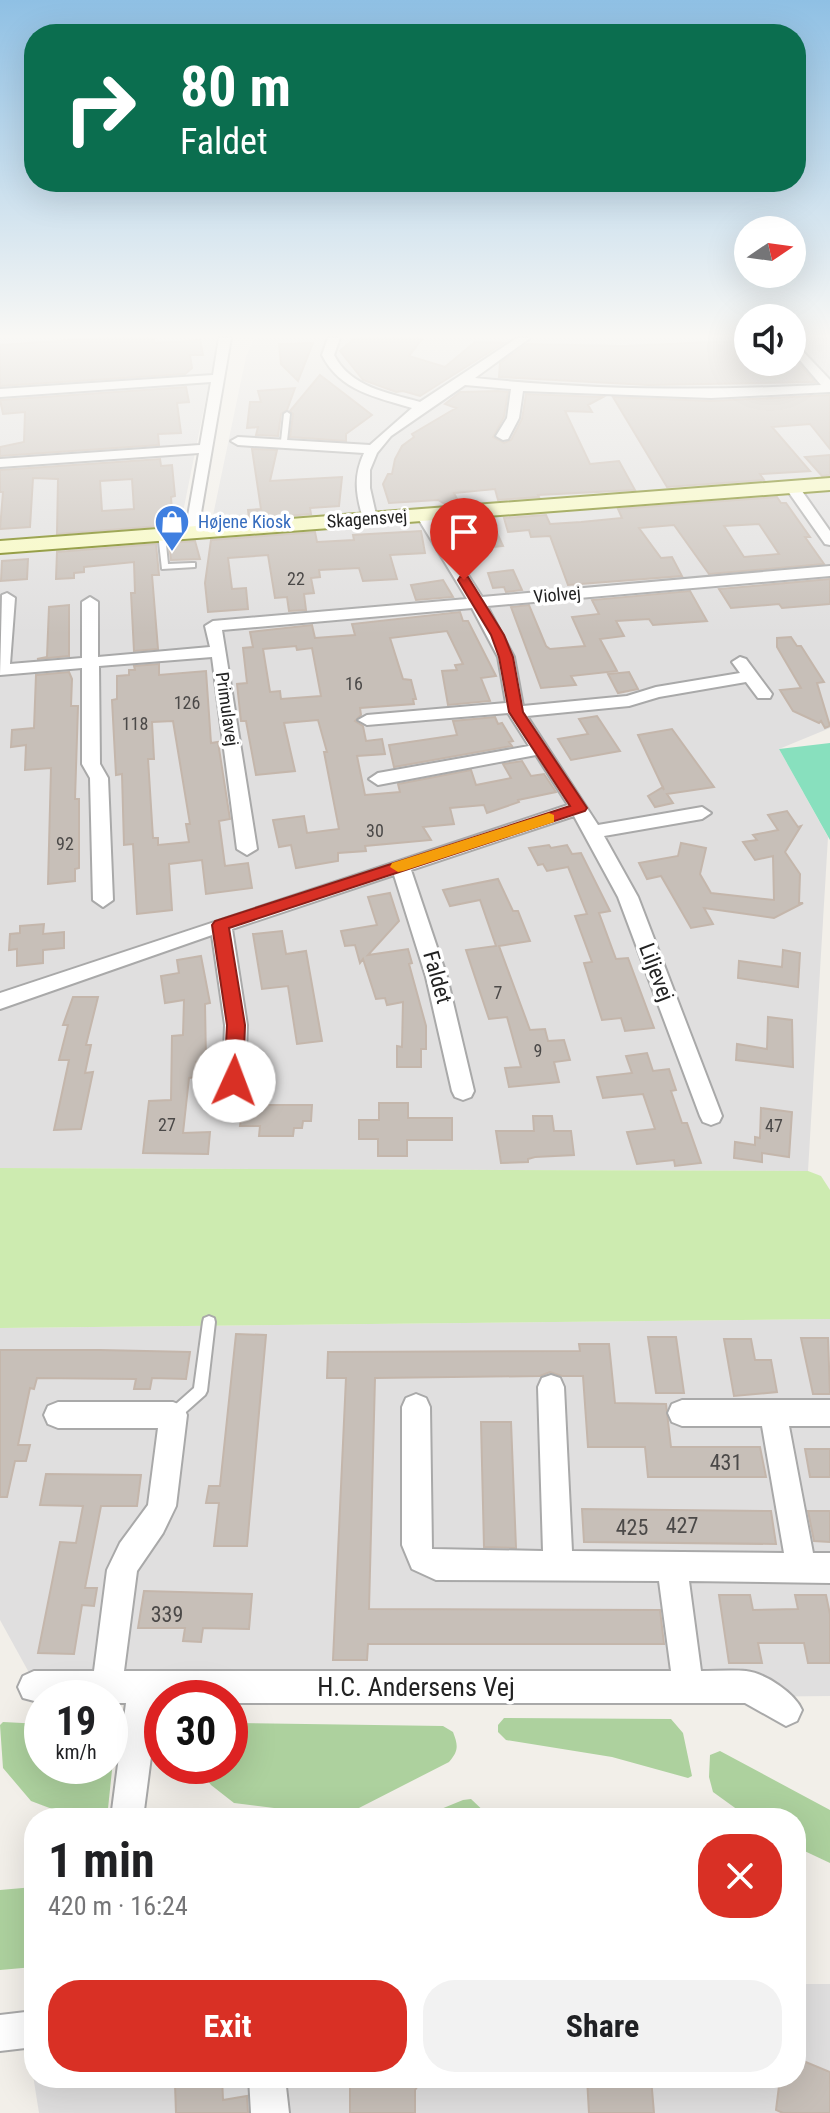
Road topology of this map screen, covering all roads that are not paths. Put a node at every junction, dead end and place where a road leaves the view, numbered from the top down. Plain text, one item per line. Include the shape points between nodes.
1 (208, 437) edge
2 (284, 437) edge
3 (384, 437) edge
4 (238, 441) dead end
5 (284, 441) junction
6 (206, 449) junction
7 (372, 449) junction
8 (0, 463) edge
9 (830, 484) edge
10 (792, 487) junction
11 (423, 515) junction
12 (370, 519) junction
13 (192, 533) junction
14 (161, 535) junction
15 (830, 541) edge
16 (0, 547) edge
17 (192, 565) dead end
18 (830, 571) edge
19 (7, 598) dead end
20 (478, 601) junction
21 (90, 602) dead end
22 (219, 651) junction
23 (89, 660) junction
24 (740, 662) dead end
25 (0, 670) edge
26 (751, 676) junction
27 (764, 694) dead end
28 (515, 709) junction
29 (367, 720) dead end
30 (541, 749) junction
31 (378, 779) dead end
32 (579, 808) junction
33 (702, 813) dead end
34 (594, 832) junction
35 (247, 849) dead end
36 (400, 866) junction
37 (103, 900) dead end
38 (221, 925) junction
39 (0, 1002) edge
40 (234, 1081) dead end
41 (463, 1091) dead end
42 (711, 1116) dead end
43 (209, 1322) dead end
44 (551, 1387) dead end
45 (416, 1407) dead end
46 (682, 1413) dead end
47 (773, 1413) junction
48 (830, 1413) edge
49 (58, 1415) dead end
50 (173, 1415) junction
51 (558, 1565) junction
52 (672, 1566) junction
53 (816, 1567) edge
54 (108, 1680) edge
55 (688, 1687) junction
56 (128, 1688) edge
57 (144, 1688) joint
58 (248, 1688) edge
59 (786, 1710) dead end
60 (128, 1808) edge
61 (24, 2030) edge
62 (0, 2033) edge
63 (268, 2088) edge
64 (270, 2113) edge

1 - 6 street
2 - 5 lane
3 - 7 street
4 - 5 street
5 - 7 street
6 - 8 street
6 - 13 street
7 - 12 street via 362,473
9 - 10 street, Skagensvej
10 - 11 street, Skagensvej
10 - 15 street
11 - 12 street, Skagensvej
11 - 20 street, Liljevej
12 - 13 street, Skagensvej
13 - 14 street, Skagensvej
14 - 16 street, Skagensvej
14 - 17 lane via 165,567
18 - 20 street, Violvej
19 - 25 street, Primulavej
20 - 22 street, Violvej via 213,626
20 - 28 street, Liljevej via 506,657
21 - 23 street
22 - 23 street, Primulavej
22 - 35 street, Primulavej
23 - 25 street, Primulavej
23 - 37 street via 91,764 99,778
24 - 26 street
26 - 27 street
26 - 28 street via 629,701
28 - 29 street
28 - 30 street, Liljevej
30 - 31 street
30 - 32 street, Liljevej
32 - 34 street, Liljevej
32 - 36 street
33 - 34 street
34 - 42 street, Liljevej via 628,897
36 - 38 street
36 - 41 street, Faldet via 446,1004
38 - 39 street
38 - 40 street via 236,1025
43 - 50 lane via 200,1391
44 - 51 street
45 - 51 street via 416,1545 422,1559 436,1565
46 - 47 street
47 - 48 street
47 - 53 street
49 - 50 street
50 - 54 street via 162,1506 122,1570
51 - 52 street
52 - 53 street
52 - 55 street
55 - 58 street, H.C. Andersens Vej
55 - 59 street, H.C. Andersens Vej via 749,1687
56 - 57 street, H.C. Andersens Vej
57 - 60 street
61 - 62 street
63 - 64 street

